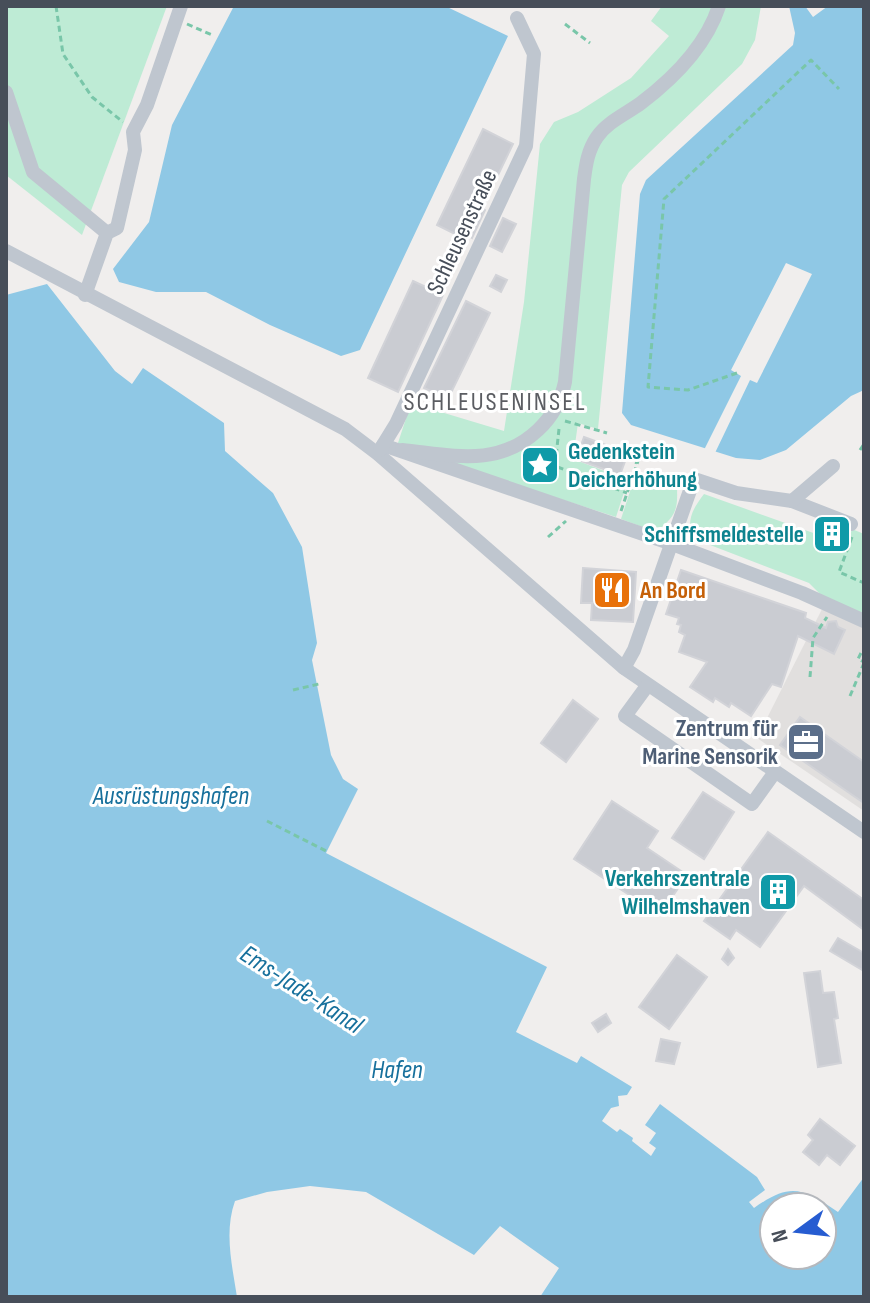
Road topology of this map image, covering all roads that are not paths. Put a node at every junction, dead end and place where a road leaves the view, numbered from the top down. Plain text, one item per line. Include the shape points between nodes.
1 (719, 6) edge
2 (179, 13) edge
3 (517, 18) dead end
4 (6, 92) edge
5 (107, 233) junction
6 (6, 251) edge
7 (85, 295) junction
8 (380, 450) junction
9 (402, 450) junction
10 (833, 466) dead end
11 (792, 501) junction
12 (853, 525) road end
13 (672, 544) junction
14 (864, 621) edge
15 (624, 668) junction
16 (647, 686) junction
17 (775, 772) junction
18 (864, 832) edge

1 - 9 street via 703,39 673,75 606,127 591,148 565,382 553,413 528,439 500,454
2 - 5 street via 133,132 135,150 121,216 117,228
3 - 8 street, Schleusenstraße via 534,54 526,146
4 - 5 street via 33,172
5 - 7 street
6 - 7 street
7 - 8 street
8 - 9 street
8 - 15 street
9 - 13 street
10 - 11 street
11 - 12 street
11 - 13 street via 736,493 694,479
13 - 14 street
13 - 15 street
15 - 16 street
16 - 17 street
16 - 17 street via 625,716 752,804
17 - 18 street

